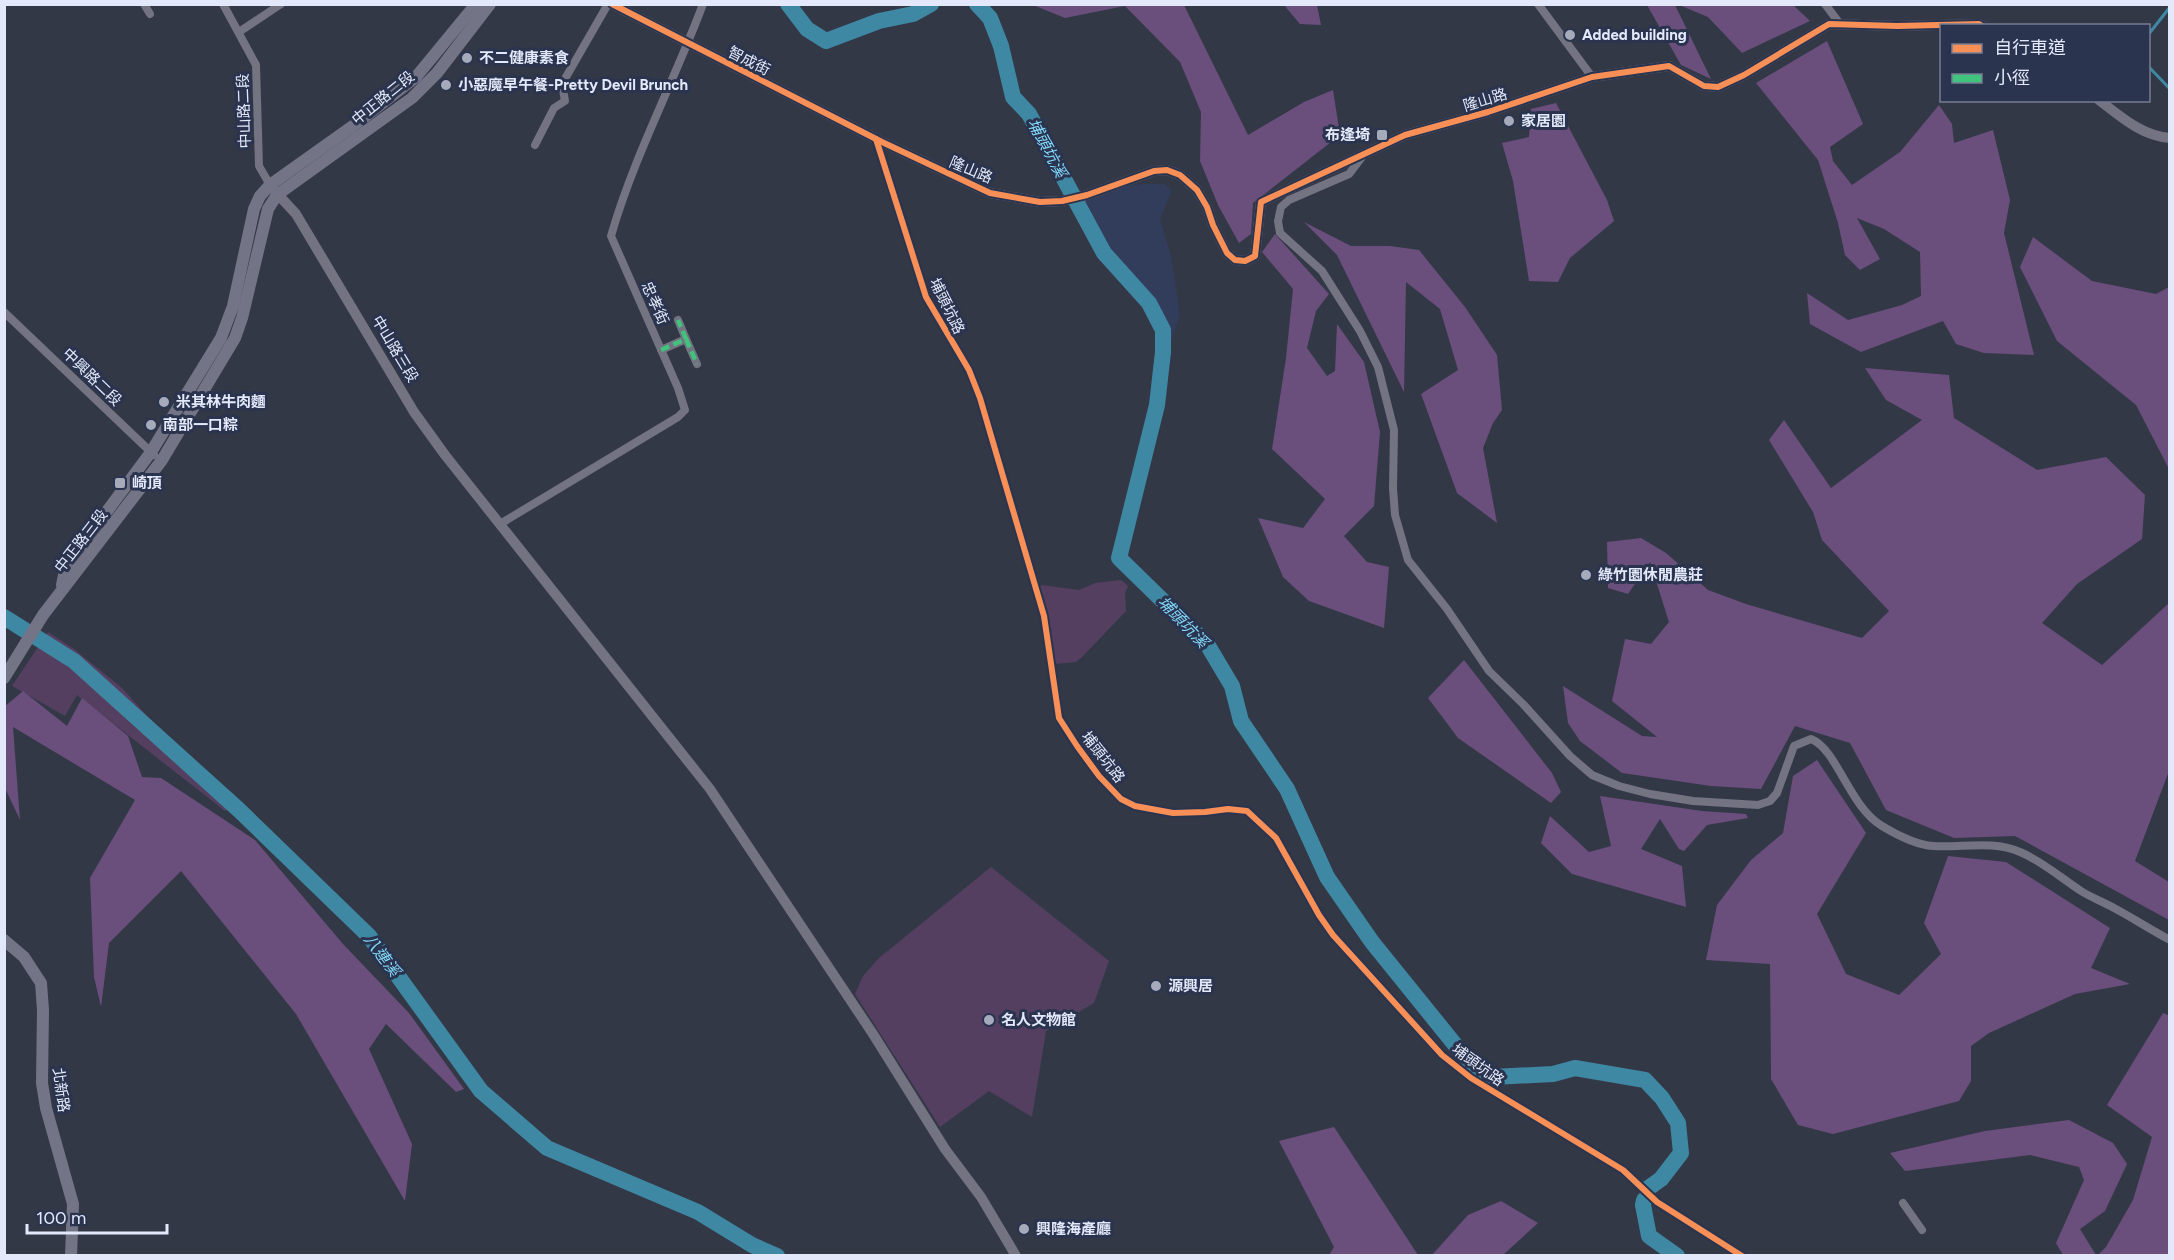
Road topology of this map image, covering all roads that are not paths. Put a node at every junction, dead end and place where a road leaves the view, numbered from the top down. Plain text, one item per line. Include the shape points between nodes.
1 (144, 4) edge
2 (223, 4) edge
3 (281, 4) edge
4 (476, 4) edge
5 (490, 4) edge
6 (610, 4) edge
7 (703, 4) edge
8 (1538, 4) edge
9 (1825, 4) edge
10 (150, 14) dead end
11 (1840, 24) junction
12 (1940, 25) edge
13 (239, 32) junction
14 (689, 43) junction
15 (1592, 77) junction
16 (2102, 102) edge
17 (2169, 138) edge
18 (876, 139) junction
19 (535, 145) dead end
20 (1362, 157) junction
21 (274, 190) junction
22 (4, 312) edge
23 (678, 320) dead end
24 (686, 339) junction
25 (661, 350) junction
26 (697, 364) dead end
27 (151, 452) junction
28 (162, 460) junction
29 (500, 524) junction
30 (61, 590) junction
31 (4, 678) edge
32 (4, 940) edge
33 (2169, 940) edge
34 (1903, 1203) dead end
35 (1922, 1230) dead end
36 (70, 1255) edge
37 (1016, 1256) edge
38 (1742, 1256) edge

1 - 10 street
2 - 13 street, 中山路二段
3 - 13 street
4 - 21 main road, 中正路二段 via 416,76
5 - 21 main road, 中正路二段 via 412,98
6 - 14 street, 智成街
6 - 19 street via 562,84 565,101 554,108
7 - 14 street, 忠孝街
8 - 15 street
9 - 11 street
11 - 12 street, 隆山路
11 - 15 street, 隆山路 via 1829,24 1718,87 1704,87 1669,66
13 - 21 street, 中山路二段 via 256,65 259,166
14 - 18 street, 智成街
14 - 25 street, 忠孝街 via 626,186 611,236
15 - 20 street, 隆山路 via 1404,135
16 - 17 street via 2134,127
18 - 20 street, 隆山路 via 990,192 1040,202 1087,195 1167,170 1180,175 1197,190 1227,253 1235,260 1245,261 1255,256 1261,202
18 - 38 street, 埔頭坑路 via 926,297 969,370 987,419 1044,616 1059,718 1099,776 1121,799 1135,806 1173,813 1247,811 1276,838 1333,935 1443,1055 1471,1078 1623,1170 1656,1202
20 - 33 street via 1349,174 1281,207 1280,233 1323,271 1378,367 1394,430 1395,515 1408,560 1489,671 1570,756 1592,775 1619,786 1693,801 1758,805 1770,801 1777,793 1794,746 1811,739 1826,751 1858,805 1883,827 1931,846 1995,846 2020,852
21 - 27 main road, 中正路三段 via 260,196 254,209 224,331
21 - 28 main road, 中正路三段 via 235,338
21 - 29 street, 中山路三段 via 296,214 414,412
22 - 27 street, 中興路二段
23 - 24 street
24 - 25 street
24 - 26 street
25 - 29 street, 忠孝街 via 685,410
27 - 28 street, 中興路二段
27 - 30 main road, 中正路三段 via 70,561
28 - 30 main road, 中正路三段
29 - 37 street, 中山路三段 via 710,789 945,1149 981,1197
30 - 31 main road
32 - 36 main road, 北新路 via 24,957 41,984 42,1083 73,1204
34 - 35 street

